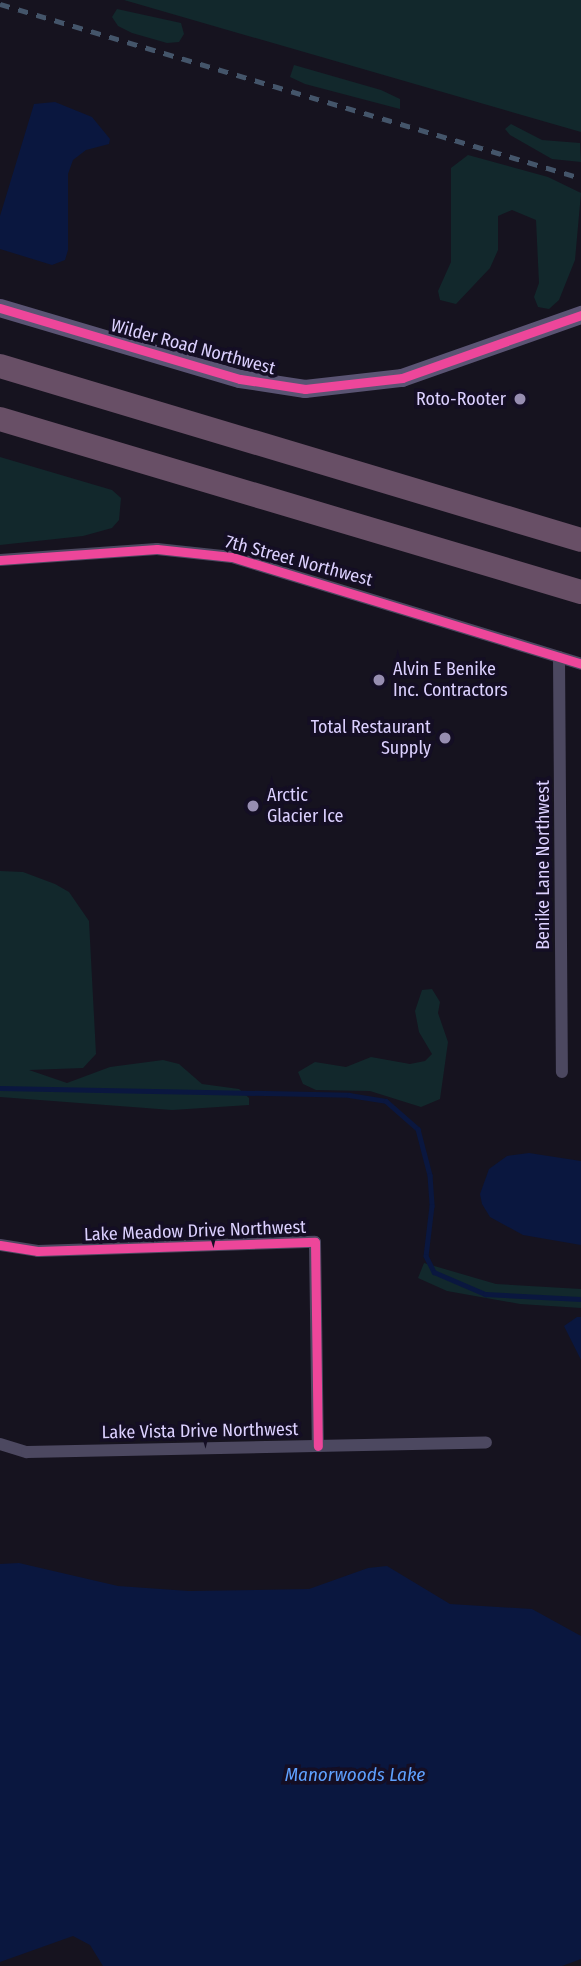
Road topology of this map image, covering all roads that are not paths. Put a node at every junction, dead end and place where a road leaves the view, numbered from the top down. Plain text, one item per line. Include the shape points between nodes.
1 (0, 308) edge
2 (581, 315) edge
3 (0, 366) edge
4 (0, 419) edge
5 (581, 540) edge
6 (0, 560) edge
7 (581, 592) edge
8 (559, 657) junction
9 (581, 664) edge
10 (562, 1072) dead end
11 (0, 1245) edge
12 (486, 1442) dead end
13 (0, 1444) edge
14 (318, 1446) junction

1 - 2 street, Wilder Road Northwest via 240,379 305,389 401,378
3 - 5 highway
4 - 7 highway
6 - 8 street, 7th Street Northwest via 157,549 232,557
8 - 9 street, 7th Street Northwest
8 - 10 street, Benike Lane Northwest
11 - 14 street, Lake Meadow Drive Northwest via 38,1251 315,1242
12 - 14 street, Lake Vista Drive Northwest
13 - 14 street, Lake Vista Drive Northwest via 27,1452

